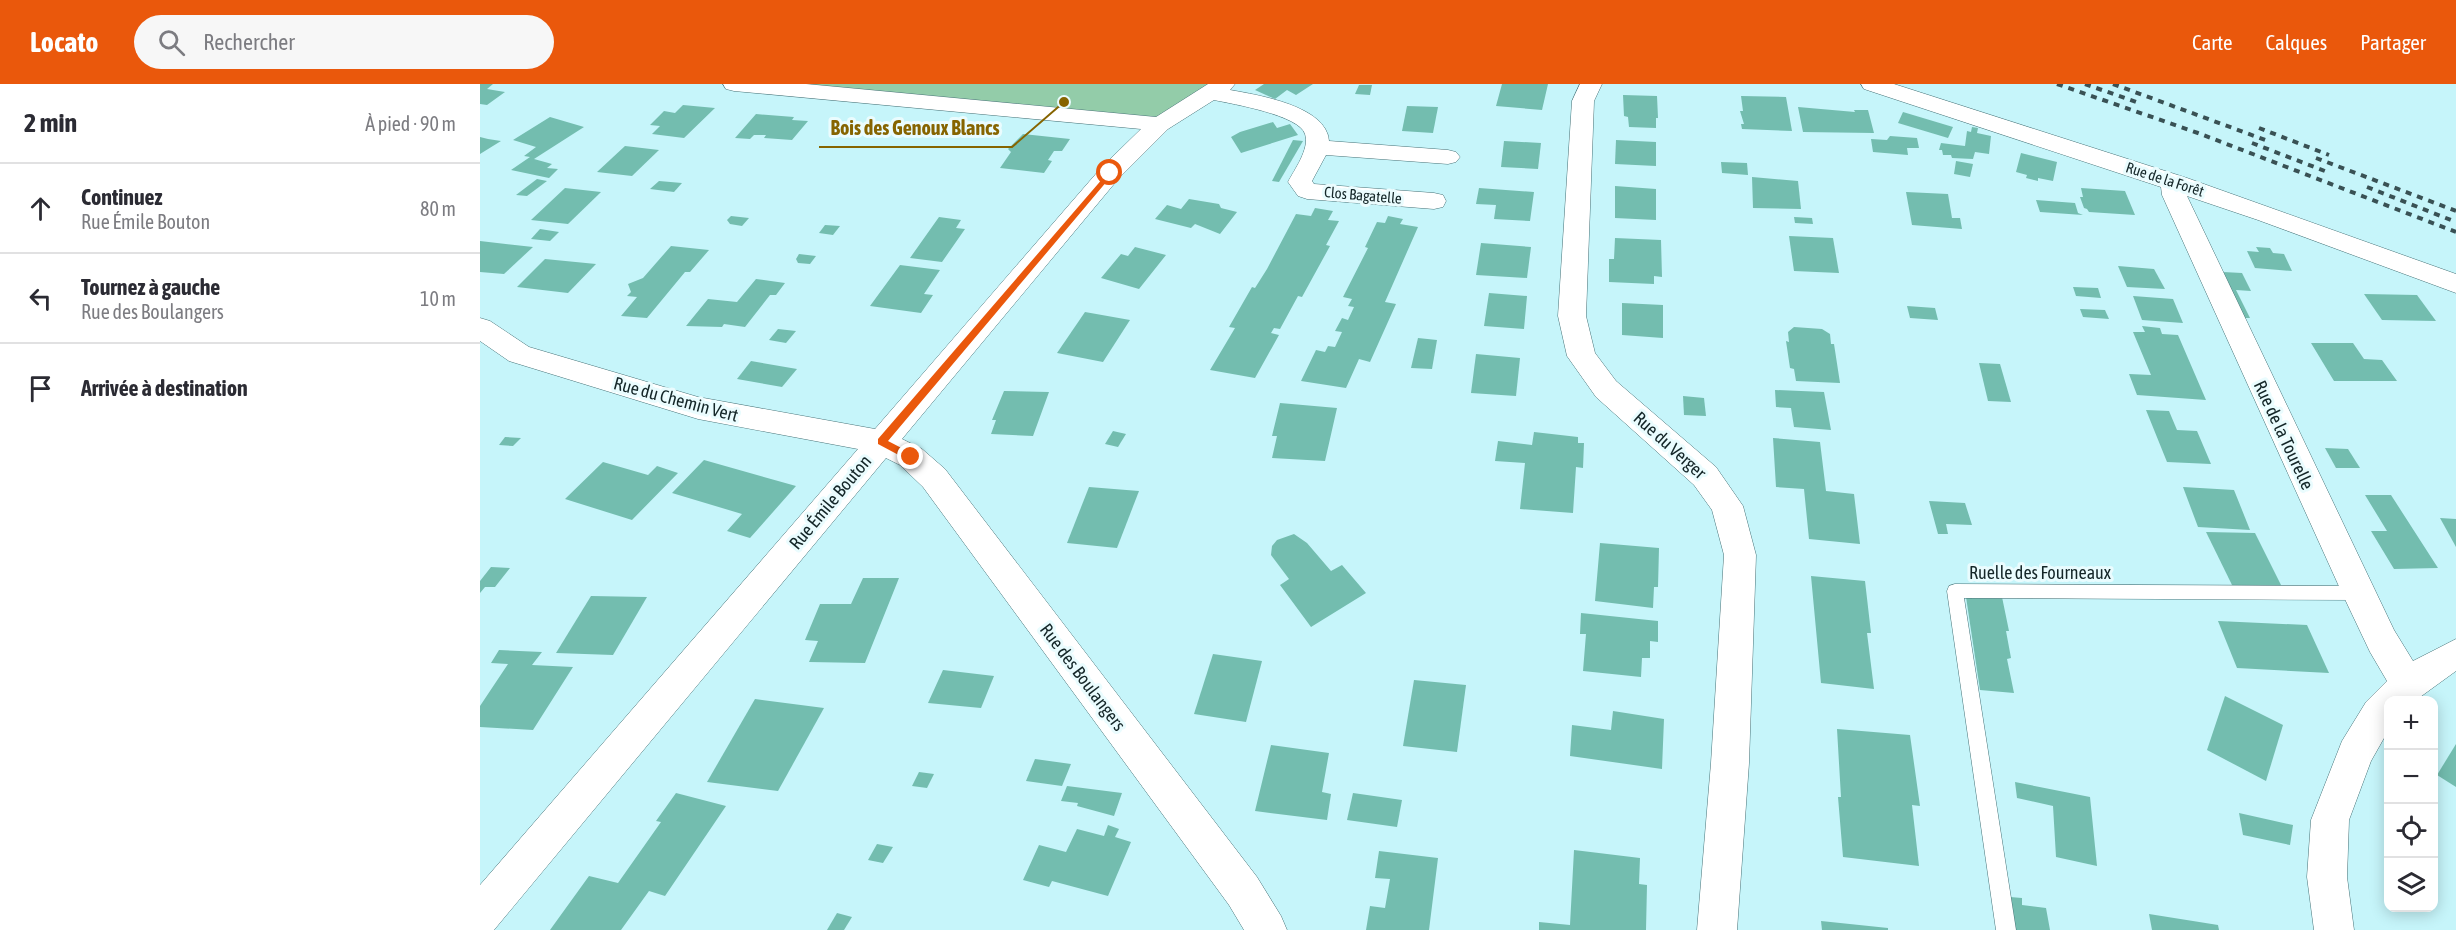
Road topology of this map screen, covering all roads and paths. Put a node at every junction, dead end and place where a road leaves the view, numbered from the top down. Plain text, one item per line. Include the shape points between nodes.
1 (734, 84) edge
2 (1591, 84) edge
3 (1872, 84) edge
4 (1217, 88) edge
5 (1160, 124) junction
6 (1316, 147) junction
7 (1448, 157) dead end
8 (2178, 183) junction
9 (1434, 201) dead end
10 (2456, 284) edge
11 (480, 328) edge
12 (881, 442) junction
13 (2359, 593) junction
14 (2456, 654) edge
15 (2396, 696) edge
16 (2384, 709) edge
17 (480, 916) edge
18 (1267, 930) edge
19 (1718, 930) edge
20 (2006, 930) edge
21 (2334, 930) edge

1 - 5 street
2 - 19 street, Rue du Verger via 1583,101 1572,316 1581,356 1606,389 1705,476 1726,507 1740,555
3 - 8 street, Rue de la Forêt
4 - 5 street, Rue Émile Bouton
4 - 6 street via 1298,116 1314,129
5 - 12 street, Rue Émile Bouton via 1110,173
6 - 7 street
6 - 9 street, Clos Bagatelle via 1300,182 1307,191
8 - 10 street, Rue de la Forêt
8 - 13 street, Rue de la Tourelle via 2173,188 2174,195
11 - 12 street, Rue du Chemin Vert via 519,354 698,408
12 - 17 street, Rue Émile Bouton
12 - 18 street, Rue des Boulangers via 911,457 934,478 1243,891
13 - 15 street, Rue de la Tourelle via 2382,641
13 - 20 lane, Ruelle des Fourneaux via 1955,591
14 - 15 street via 2435,664
16 - 21 street via 2355,753 2330,820 2327,878

